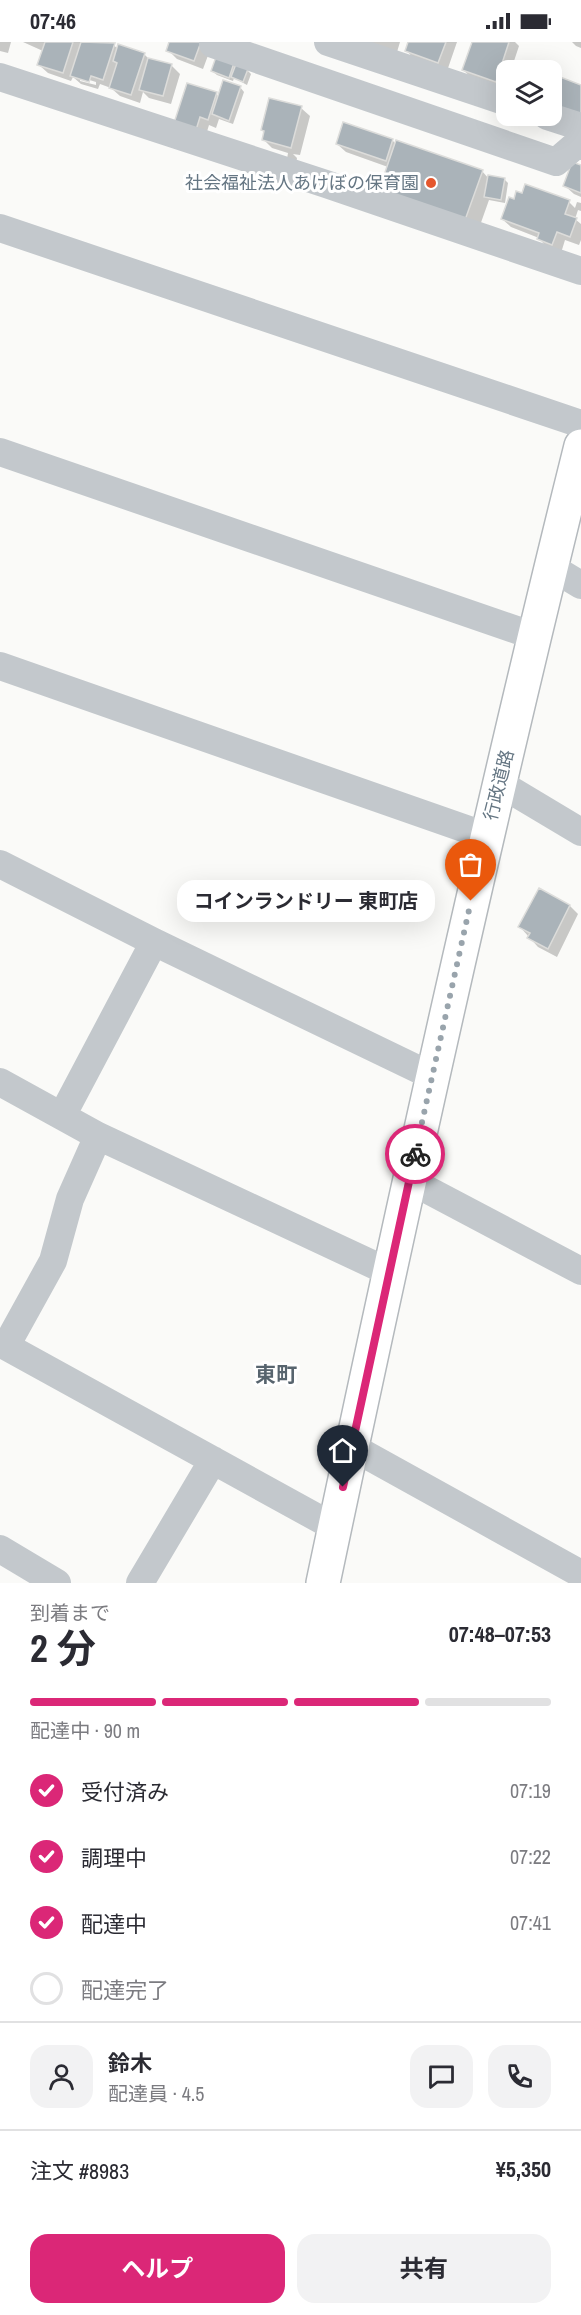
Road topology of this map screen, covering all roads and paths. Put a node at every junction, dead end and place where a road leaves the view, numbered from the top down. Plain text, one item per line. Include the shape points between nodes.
1 (214, 42) edge
2 (328, 42) edge
3 (0, 77) edge
4 (496, 98) edge
5 (562, 121) edge
6 (581, 127) edge
7 (581, 146) edge
8 (0, 228) edge
9 (581, 271) edge
10 (581, 424) edge
11 (581, 446) edge
12 (0, 452) edge
13 (551, 567) junction
14 (581, 585) edge
15 (534, 636) junction
16 (0, 666) edge
17 (499, 783) junction
18 (581, 832) edge
19 (486, 836) junction
20 (0, 864) edge
21 (154, 942) junction
22 (432, 1076) junction
23 (0, 1082) edge
24 (62, 1116) junction
25 (98, 1136) junction
26 (409, 1180) junction
27 (581, 1271) edge
28 (389, 1272) junction
29 (3, 1344) edge
30 (352, 1447) junction
31 (213, 1460) junction
32 (334, 1527) junction
33 (0, 1550) edge
34 (581, 1574) edge
35 (57, 1583) edge
36 (140, 1583) edge
37 (323, 1583) edge

1 - 7 street via 556,162 577,144
2 - 4 street
3 - 9 street
5 - 6 street
8 - 10 street
11 - 13 highway, 行政道路
12 - 15 street
13 - 14 street
13 - 15 highway, 行政道路
15 - 17 highway, 行政道路
16 - 19 street
17 - 18 street
17 - 19 highway, 行政道路
19 - 22 highway, 行政道路
20 - 21 street
21 - 22 street
21 - 24 street
22 - 26 highway, 行政道路
23 - 24 street
24 - 25 street
25 - 28 street
25 - 29 street via 70,1199 53,1261
26 - 27 street
26 - 28 highway, 行政道路
28 - 30 highway, 行政道路
29 - 31 street
30 - 32 highway, 行政道路
30 - 34 street
31 - 32 street
31 - 36 street
32 - 37 highway, 行政道路
33 - 35 street

